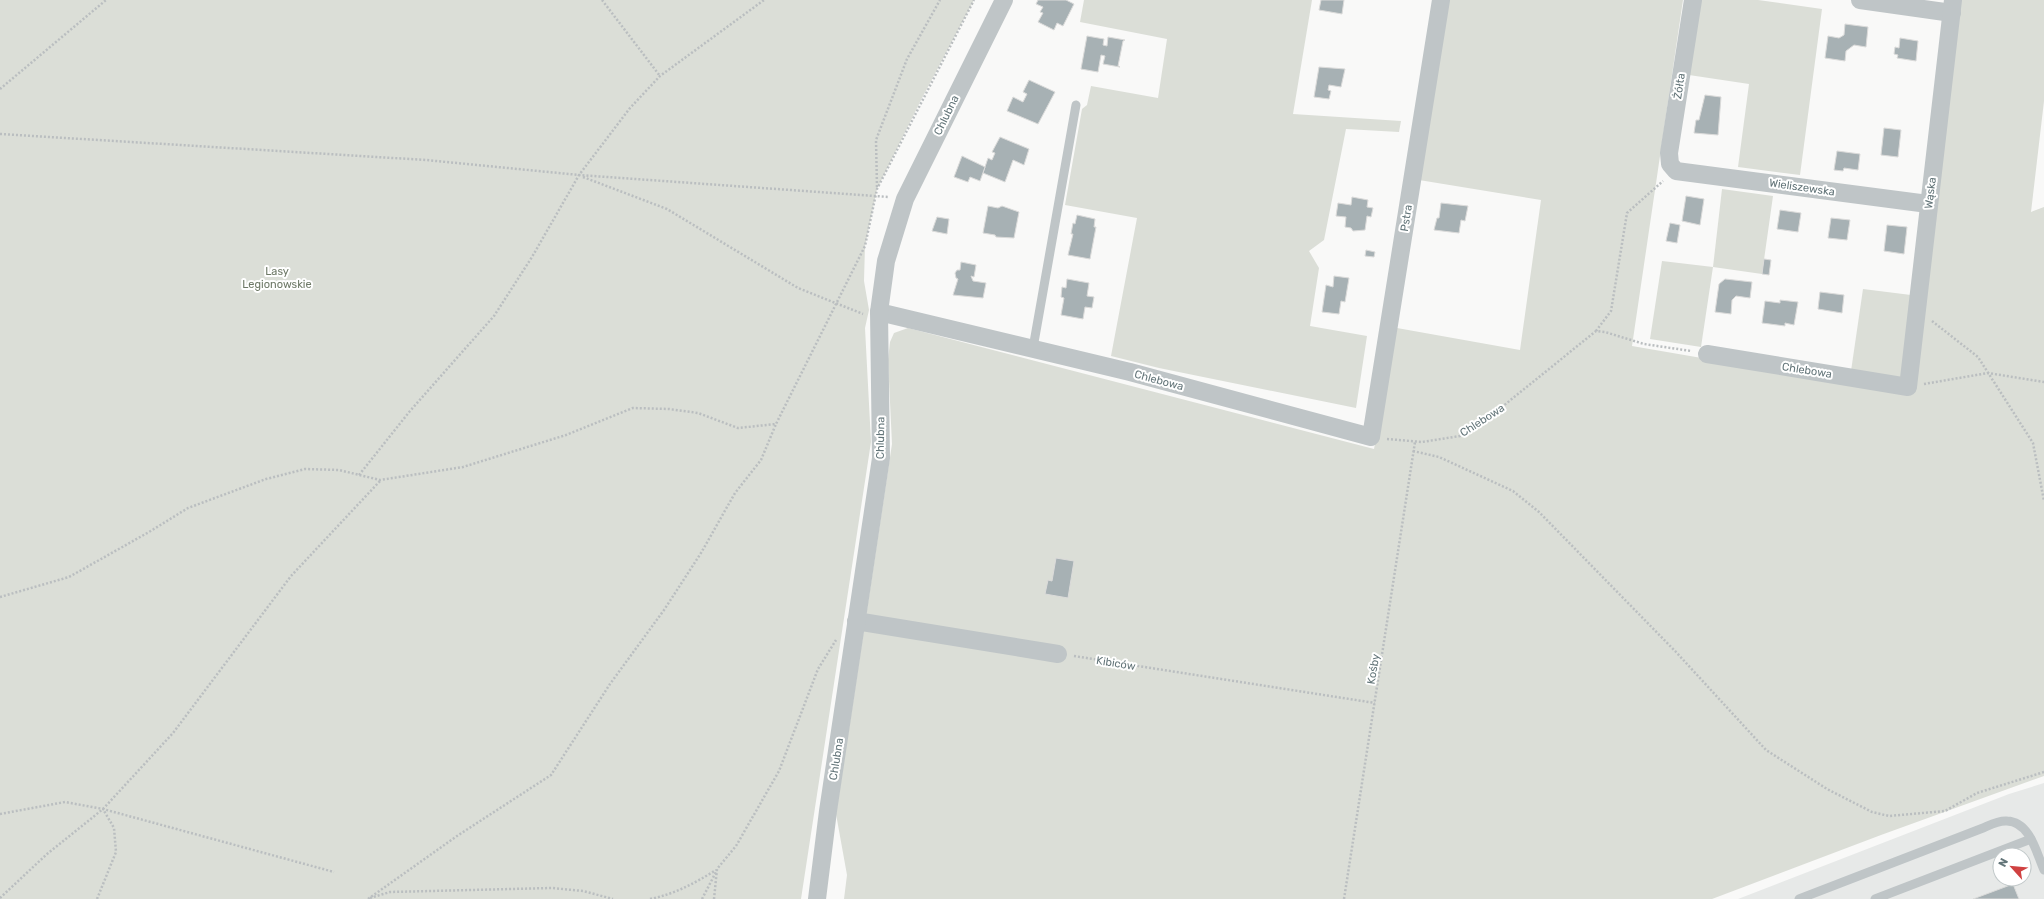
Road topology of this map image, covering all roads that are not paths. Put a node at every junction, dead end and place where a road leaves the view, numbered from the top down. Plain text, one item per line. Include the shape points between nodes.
1 (1004, 0) edge
2 (1441, 0) edge
3 (1693, 0) edge
4 (1860, 0) edge
5 (1952, 7) edge
6 (1076, 104) dead end
7 (1676, 171) joint
8 (1928, 204) junction
9 (879, 316) junction
10 (1033, 348) junction
11 (1707, 354) road end
12 (1908, 387) joint
13 (1371, 437) joint
14 (856, 621) junction
15 (1058, 654) road end
16 (2031, 839) junction
17 (2044, 870) edge
18 (817, 899) edge
19 (1799, 899) edge
20 (1875, 899) edge

1 - 9 street, Chlubna via 905,199 886,261
2 - 13 street, Pstra
3 - 7 street, Żółta via 1669,153 1670,164
4 - 5 street
5 - 8 street, Wąska
6 - 10 lane
7 - 8 street, Wieliszewska
8 - 12 street, Wąska
9 - 10 street, Chlebowa
9 - 14 street, Chlubna via 881,458
10 - 13 street, Chlebowa
11 - 12 street, Chlebowa
14 - 15 street
14 - 18 street, Chlubna
16 - 17 lane
16 - 19 lane via 2026,830 2017,823 2006,820
16 - 20 lane

